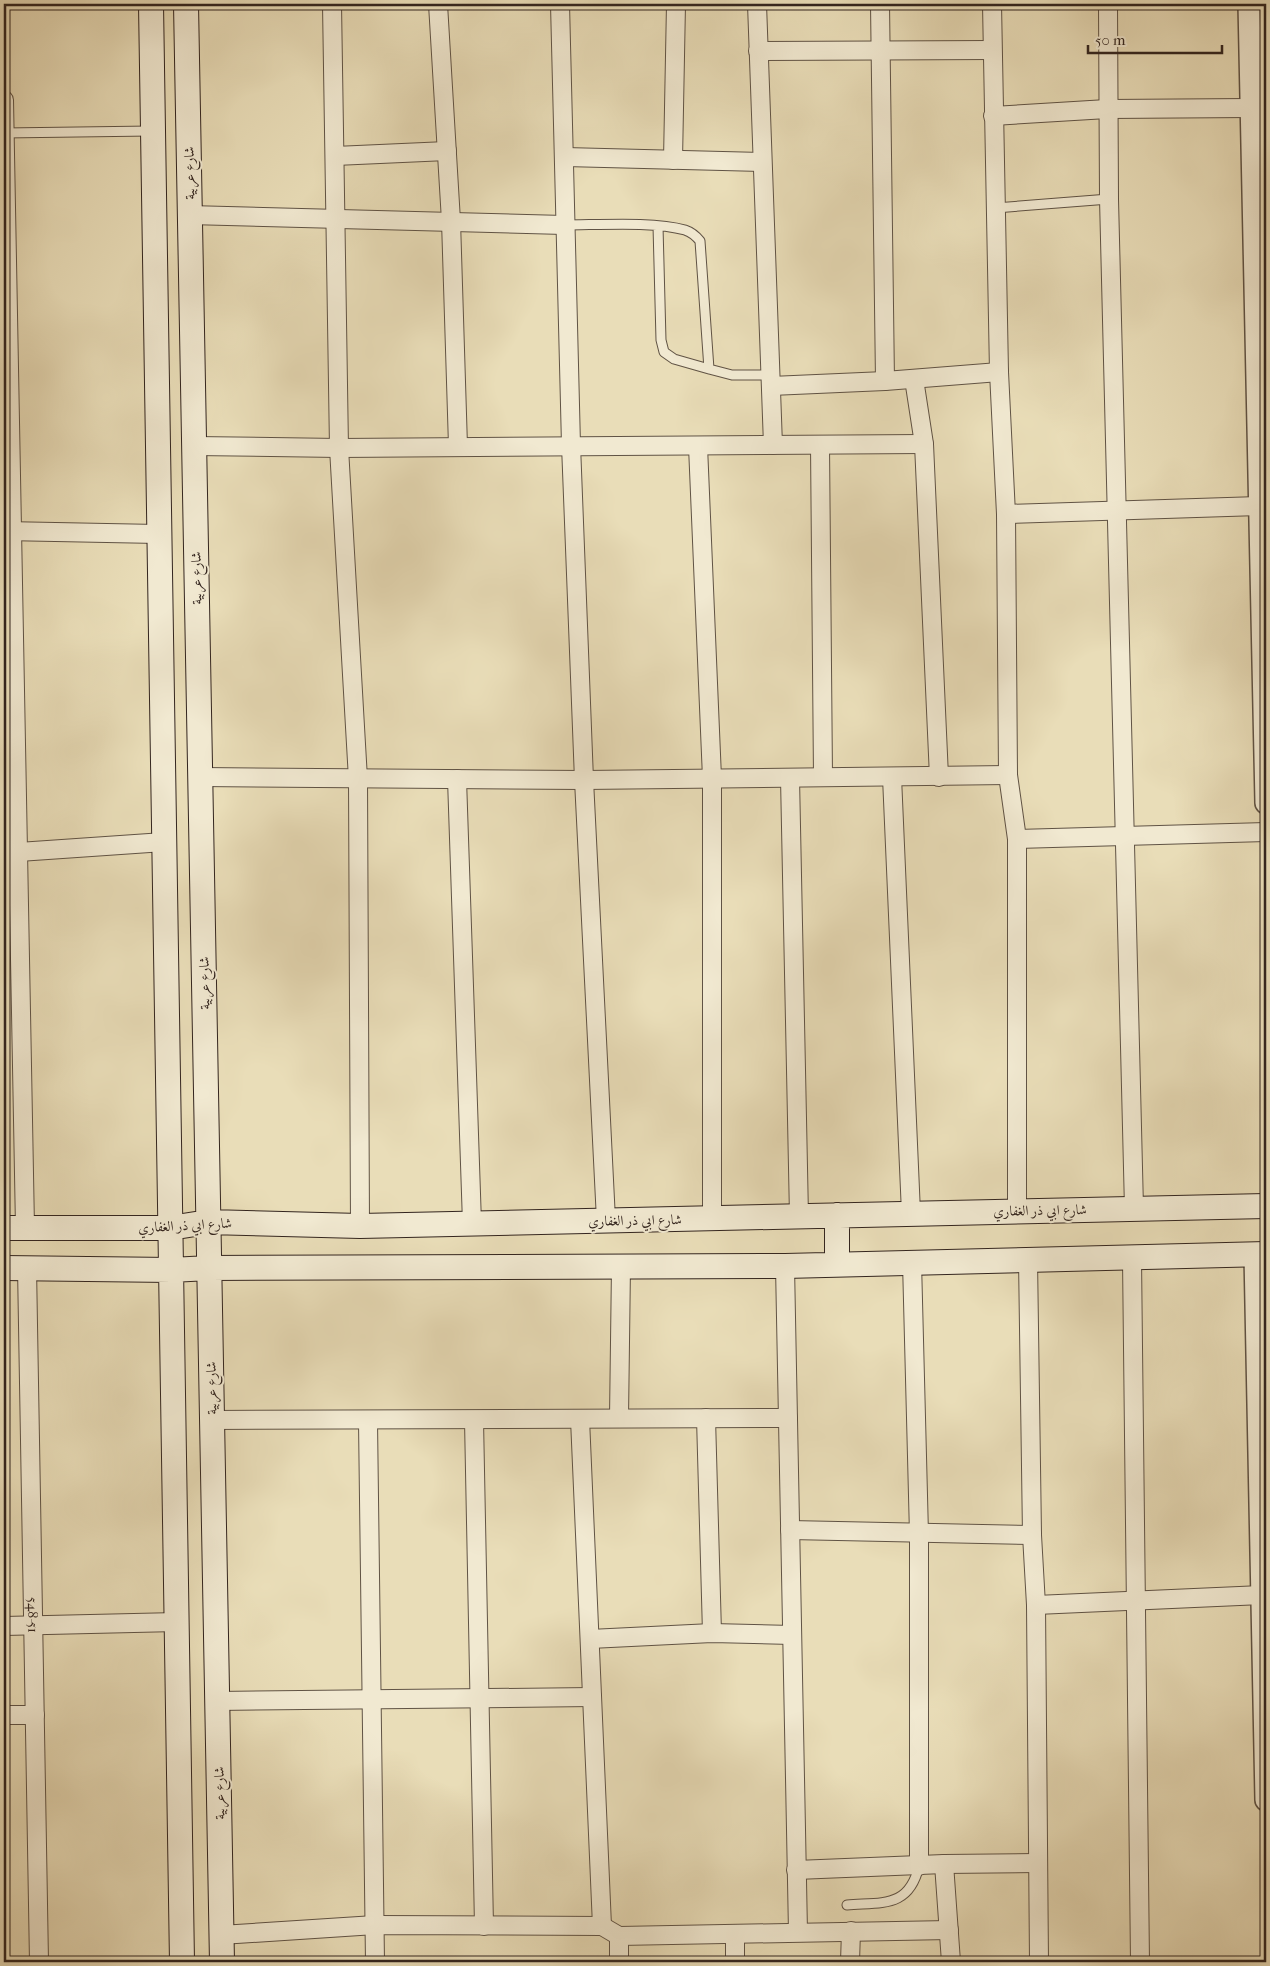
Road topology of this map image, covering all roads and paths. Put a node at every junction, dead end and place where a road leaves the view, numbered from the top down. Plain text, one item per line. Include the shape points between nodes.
1 (151, 4) edge
2 (186, 4) edge
3 (332, 4) edge
4 (438, 4) edge
5 (560, 4) edge
6 (676, 4) edge
7 (757, 4) edge
8 (880, 4) edge
9 (992, 4) edge
10 (1108, 4) edge
11 (1249, 4) edge
12 (881, 50) junction
13 (992, 50) junction
14 (758, 51) junction
15 (4, 100) edge
16 (1251, 108) junction
17 (1107, 109) junction
18 (994, 116) junction
19 (152, 130) junction
20 (4, 133) edge
21 (4, 147) edge
22 (447, 151) junction
23 (335, 156) junction
24 (565, 156) junction
25 (673, 160) junction
26 (762, 162) junction
27 (1109, 199) junction
28 (995, 208) junction
29 (189, 215) junction
30 (337, 220) junction
31 (451, 221) junction
32 (564, 225) junction
33 (658, 226) junction
34 (710, 370) junction
35 (999, 372) junction
36 (914, 378) junction
37 (770, 380) junction
38 (885, 381) junction
39 (924, 444) junction
40 (571, 445) junction
41 (773, 445) junction
42 (820, 445) junction
43 (194, 446) junction
44 (458, 446) junction
45 (698, 446) junction
46 (339, 448) junction
47 (1259, 506) junction
48 (1116, 512) junction
49 (1006, 514) junction
50 (8, 531) edge
51 (158, 534) junction
52 (1008, 775) junction
53 (200, 777) junction
54 (822, 777) junction
55 (892, 777) junction
56 (940, 777) junction
57 (712, 778) junction
58 (790, 778) junction
59 (358, 779) junction
60 (457, 779) junction
61 (584, 780) junction
62 (1266, 803) edge
63 (1266, 832) edge
64 (1124, 836) junction
65 (1017, 839) junction
66 (164, 842) junction
67 (12, 852) edge
68 (1266, 1206) edge
69 (1134, 1208) junction
70 (1017, 1211) junction
71 (911, 1213) junction
72 (838, 1215) junction
73 (799, 1216) junction
74 (712, 1218) junction
75 (606, 1220) junction
76 (208, 1222) junction
77 (472, 1223) junction
78 (360, 1226) junction
79 (15, 1228) edge
80 (170, 1228) junction
81 (1260, 1255) edge
82 (1028, 1259) junction
83 (1132, 1259) junction
84 (912, 1262) junction
85 (838, 1264) junction
86 (621, 1266) junction
87 (785, 1266) junction
88 (15, 1268) edge
89 (209, 1268) junction
90 (171, 1270) junction
91 (618, 1418) junction
92 (706, 1418) junction
93 (788, 1418) junction
94 (580, 1419) junction
95 (212, 1420) junction
96 (474, 1420) junction
97 (368, 1421) junction
98 (790, 1530) junction
99 (919, 1534) junction
100 (1032, 1535) junction
101 (1262, 1595) junction
102 (1136, 1602) junction
103 (1036, 1606) junction
104 (177, 1622) junction
105 (33, 1625) junction
106 (4, 1626) edge
107 (712, 1633) junction
108 (792, 1636) junction
109 (590, 1639) junction
110 (592, 1697) junction
111 (480, 1699) junction
112 (217, 1701) junction
113 (372, 1701) junction
114 (4, 1715) edge
115 (35, 1715) junction
116 (1266, 1800) edge
117 (1038, 1863) junction
118 (944, 1864) junction
119 (918, 1866) junction
120 (796, 1870) junction
121 (847, 1905) dead end
122 (375, 1925) junction
123 (484, 1926) junction
124 (602, 1926) junction
125 (949, 1930) junction
126 (798, 1932) junction
127 (851, 1932) junction
128 (735, 1934) junction
129 (221, 1935) junction
130 (619, 1936) junction
131 (40, 1962) edge
132 (182, 1962) edge
133 (222, 1962) edge
134 (375, 1962) edge
135 (619, 1962) edge
136 (736, 1962) edge
137 (850, 1962) edge
138 (950, 1962) edge
139 (1039, 1962) edge
140 (1140, 1962) edge

1 - 19 main road
2 - 29 main road, شارع عربية
3 - 23 street
4 - 22 street
5 - 24 street
6 - 25 street
7 - 14 street
8 - 12 street
9 - 13 street
10 - 17 street
11 - 16 street
12 - 13 street
12 - 14 street
12 - 38 street
13 - 18 street
14 - 26 street
15 - 20 street
16 - 17 street
16 - 47 street
17 - 18 street
17 - 27 street
18 - 28 street
19 - 20 lane
19 - 51 main road
20 - 21 street
21 - 50 street
22 - 23 street
22 - 31 street
23 - 30 street
24 - 25 street
24 - 32 street
25 - 26 street
26 - 37 street
27 - 28 lane
27 - 48 street
28 - 35 street
29 - 30 street
29 - 43 main road, شارع عربية
30 - 31 street
30 - 46 street
31 - 32 street
31 - 44 street
32 - 33 lane
32 - 40 street
33 - 34 lane via 685,230 700,241
33 - 34 lane via 664,352 674,359
34 - 37 lane
35 - 36 street
35 - 49 street
36 - 38 street
36 - 39 street
37 - 38 street
37 - 41 street
39 - 42 street
39 - 56 street
40 - 44 street
40 - 45 street
40 - 61 street
41 - 42 street
41 - 45 street
42 - 54 street
43 - 46 street
43 - 53 main road, شارع عربية
44 - 46 street
45 - 57 street
46 - 59 street
47 - 48 street
47 - 62 street
48 - 49 street
48 - 64 street
49 - 52 street
50 - 51 street
50 - 67 street
51 - 66 main road
52 - 56 street
52 - 65 street
53 - 59 street
53 - 76 main road, شارع عربية
54 - 55 street
54 - 58 street
55 - 56 street
55 - 71 street
57 - 58 street
57 - 61 street
57 - 74 street
58 - 73 street
59 - 60 street
59 - 78 street
60 - 61 street
60 - 77 street
61 - 75 street
63 - 64 street
64 - 65 street
64 - 69 street
65 - 70 street
66 - 67 street
66 - 80 main road
67 - 79 street
68 - 69 main road, شارع ابي ذر الغفاري
69 - 70 main road, شارع ابي ذر الغفاري
70 - 71 main road, شارع ابي ذر الغفاري
71 - 72 main road, شارع ابي ذر الغفاري
72 - 73 main road, شارع ابي ذر الغفاري
72 - 85 main road
73 - 74 main road, شارع ابي ذر الغفاري
74 - 75 main road, شارع ابي ذر الغفاري
75 - 77 main road, شارع ابي ذر الغفاري
76 - 78 main road, شارع ابي ذر الغفاري
76 - 80 main road, شارع ابي ذر الغفاري
76 - 89 main road, شارع عربية
77 - 78 main road, شارع ابي ذر الغفاري
79 - 80 main road, شارع ابي ذر الغفاري
80 - 90 main road
81 - 83 main road
81 - 101 street
82 - 83 main road
82 - 84 main road
82 - 100 street
83 - 102 street
84 - 85 main road
84 - 99 street
85 - 87 main road
86 - 87 main road
86 - 89 main road
86 - 91 street
87 - 93 street
88 - 90 main road
88 - 105 street, 548-51
89 - 90 main road
89 - 95 main road, شارع عربية
90 - 104 main road
91 - 92 street
91 - 94 street
92 - 93 street
92 - 107 street
93 - 98 street
94 - 96 street
94 - 109 street
95 - 97 street
95 - 112 main road, شارع عربية
96 - 97 street
96 - 111 street
97 - 113 street
98 - 99 street
98 - 108 street
99 - 100 street
99 - 119 street
100 - 103 street
101 - 102 street
101 - 116 street
102 - 103 street
102 - 140 street
103 - 117 street
104 - 105 street
104 - 132 main road
105 - 106 street
105 - 115 street, 548-51
107 - 108 street
107 - 109 street
108 - 120 street
109 - 110 street
110 - 111 street
110 - 124 street
111 - 113 street
111 - 123 street
112 - 113 street
112 - 129 main road, شارع عربية
113 - 122 street
114 - 115 street
115 - 131 street, 548-51
117 - 118 street
117 - 139 street
118 - 119 street
118 - 125 street
119 - 120 street
119 - 121 lane via 911,1888 891,1902
120 - 126 street
122 - 123 street
122 - 129 street
122 - 134 street
123 - 124 street
124 - 130 street
125 - 127 street
125 - 138 street
126 - 127 street
126 - 128 street
127 - 137 street
128 - 130 street
128 - 136 street
129 - 133 main road, شارع عربية
130 - 135 street

